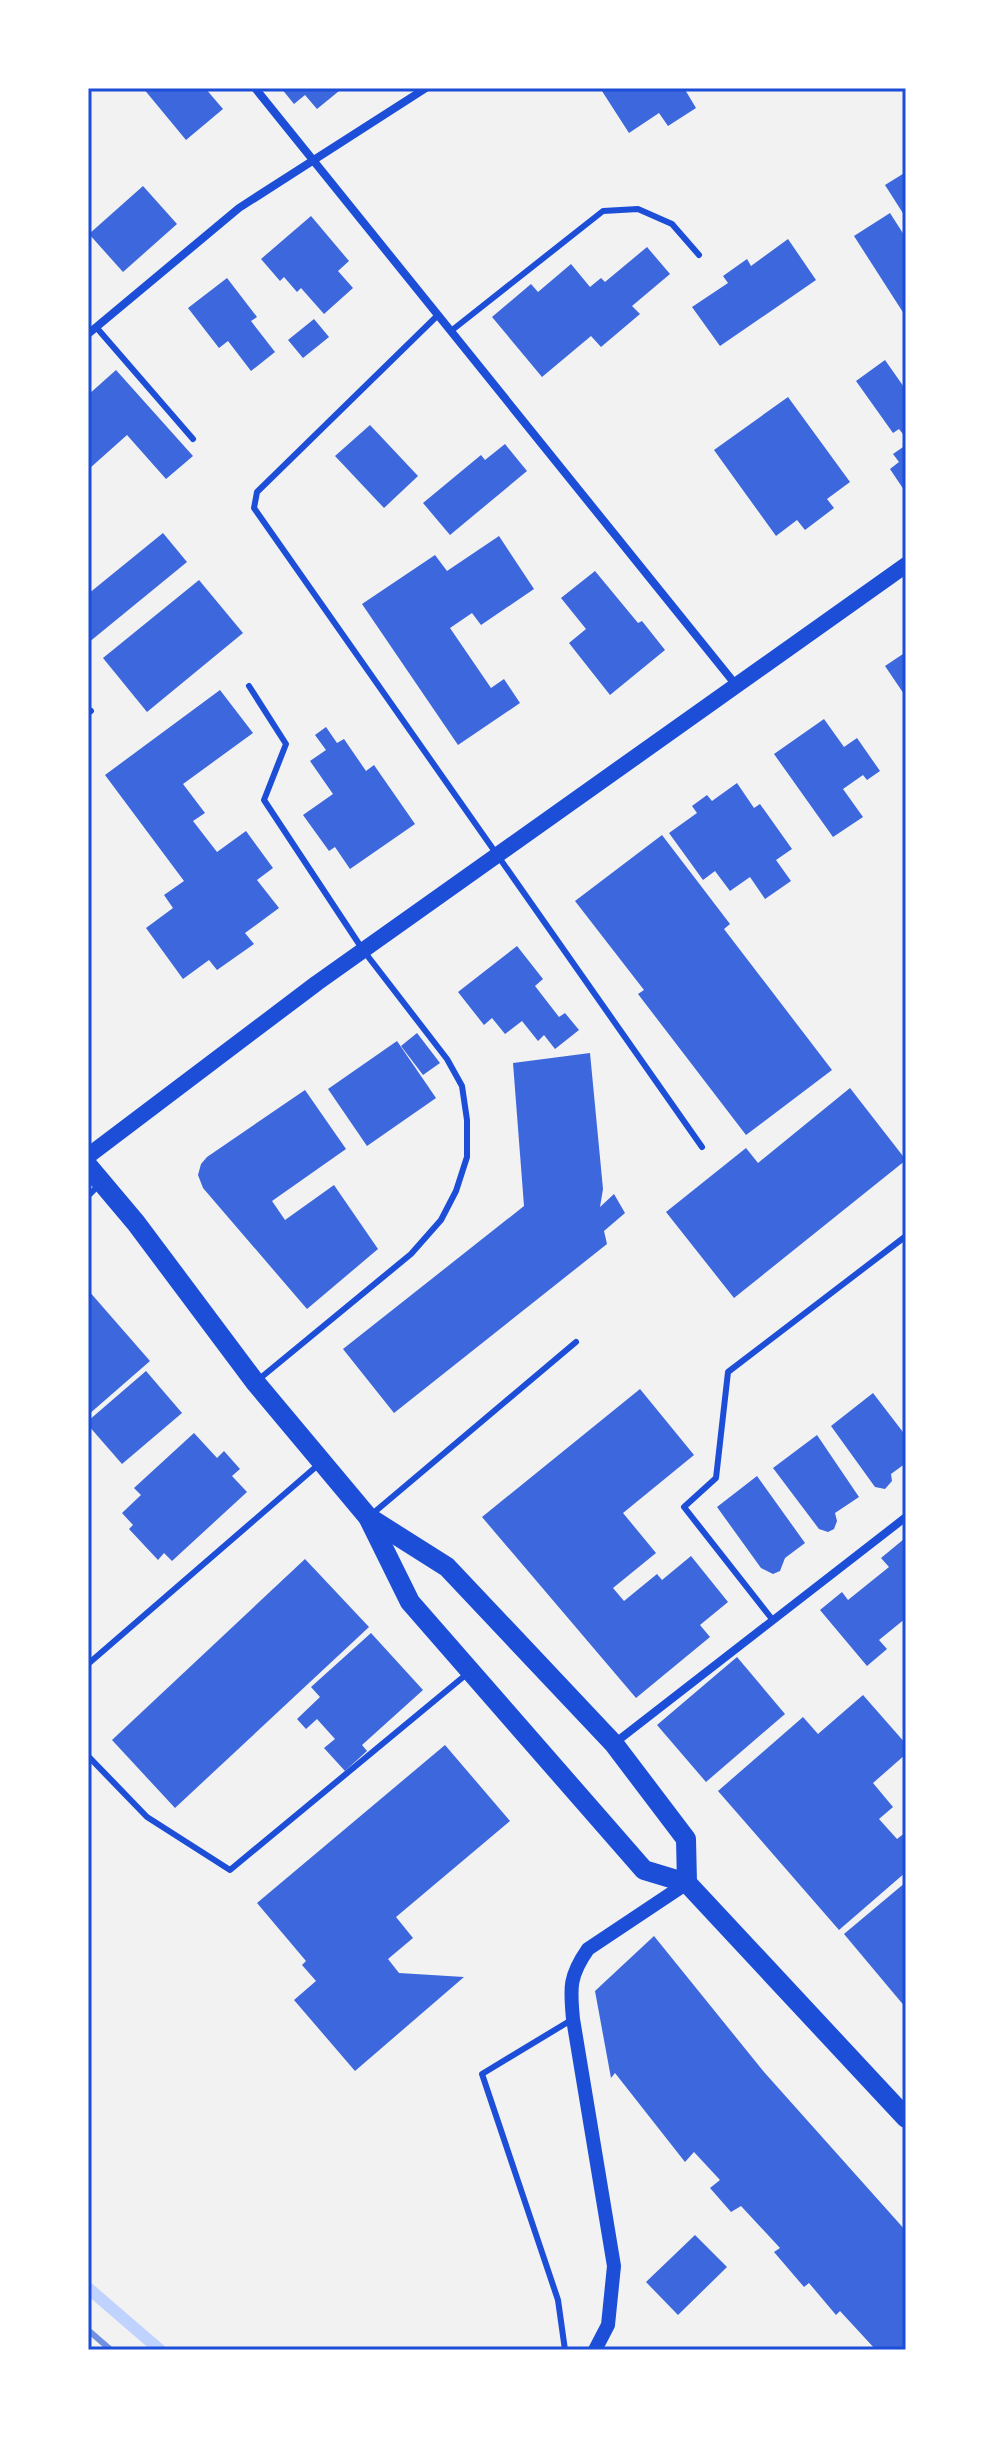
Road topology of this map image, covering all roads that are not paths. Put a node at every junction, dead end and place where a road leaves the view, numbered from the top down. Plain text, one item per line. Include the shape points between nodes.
1 (255, 88) edge
2 (426, 88) edge
3 (313, 159) junction
4 (699, 255) dead end
5 (438, 315) junction
6 (96, 327) junction
7 (451, 331) junction
8 (88, 334) edge
9 (193, 439) dead end
10 (906, 565) edge
11 (736, 685) junction
12 (249, 686) dead end
13 (498, 853) junction
14 (363, 950) junction
15 (702, 1147) dead end
16 (88, 1156) edge
17 (88, 1166) edge
18 (95, 1189) edge
19 (906, 1236) edge
20 (576, 1342) dead end
21 (255, 1382) junction
22 (321, 1462) junction
23 (368, 1517) junction
24 (906, 1517) edge
25 (772, 1619) junction
26 (88, 1664) edge
27 (471, 1671) junction
28 (614, 1744) junction
29 (88, 1756) edge
30 (687, 1883) junction
31 (573, 2019) junction
32 (906, 2118) edge
33 (565, 2350) edge
34 (595, 2350) edge

1 - 3 street
2 - 3 street
3 - 5 street
3 - 6 street via 239,208
4 - 7 lane via 672,224 638,209 603,211
5 - 7 street
5 - 13 lane via 257,492 254,508
6 - 8 street
6 - 9 lane
7 - 11 street
10 - 11 main road
11 - 13 main road
12 - 14 lane via 286,744 264,800
13 - 14 main road
13 - 15 lane
14 - 16 main road
14 - 21 lane via 462,1086 467,1157 441,1220 411,1254
17 - 18 main road
18 - 21 main road via 136,1223
19 - 25 lane via 728,1372 716,1478 684,1507
20 - 23 lane
21 - 22 main road
22 - 23 main road
22 - 26 lane
23 - 27 main road via 410,1602
23 - 28 main road via 447,1567
24 - 25 street
25 - 28 street
27 - 29 lane via 230,1870 147,1817
27 - 30 main road via 644,1870
28 - 30 main road via 686,1839
30 - 31 street via 588,1949 570,1984
30 - 32 main road
31 - 33 lane via 482,2074 558,2300
31 - 34 street via 614,2266 608,2325

